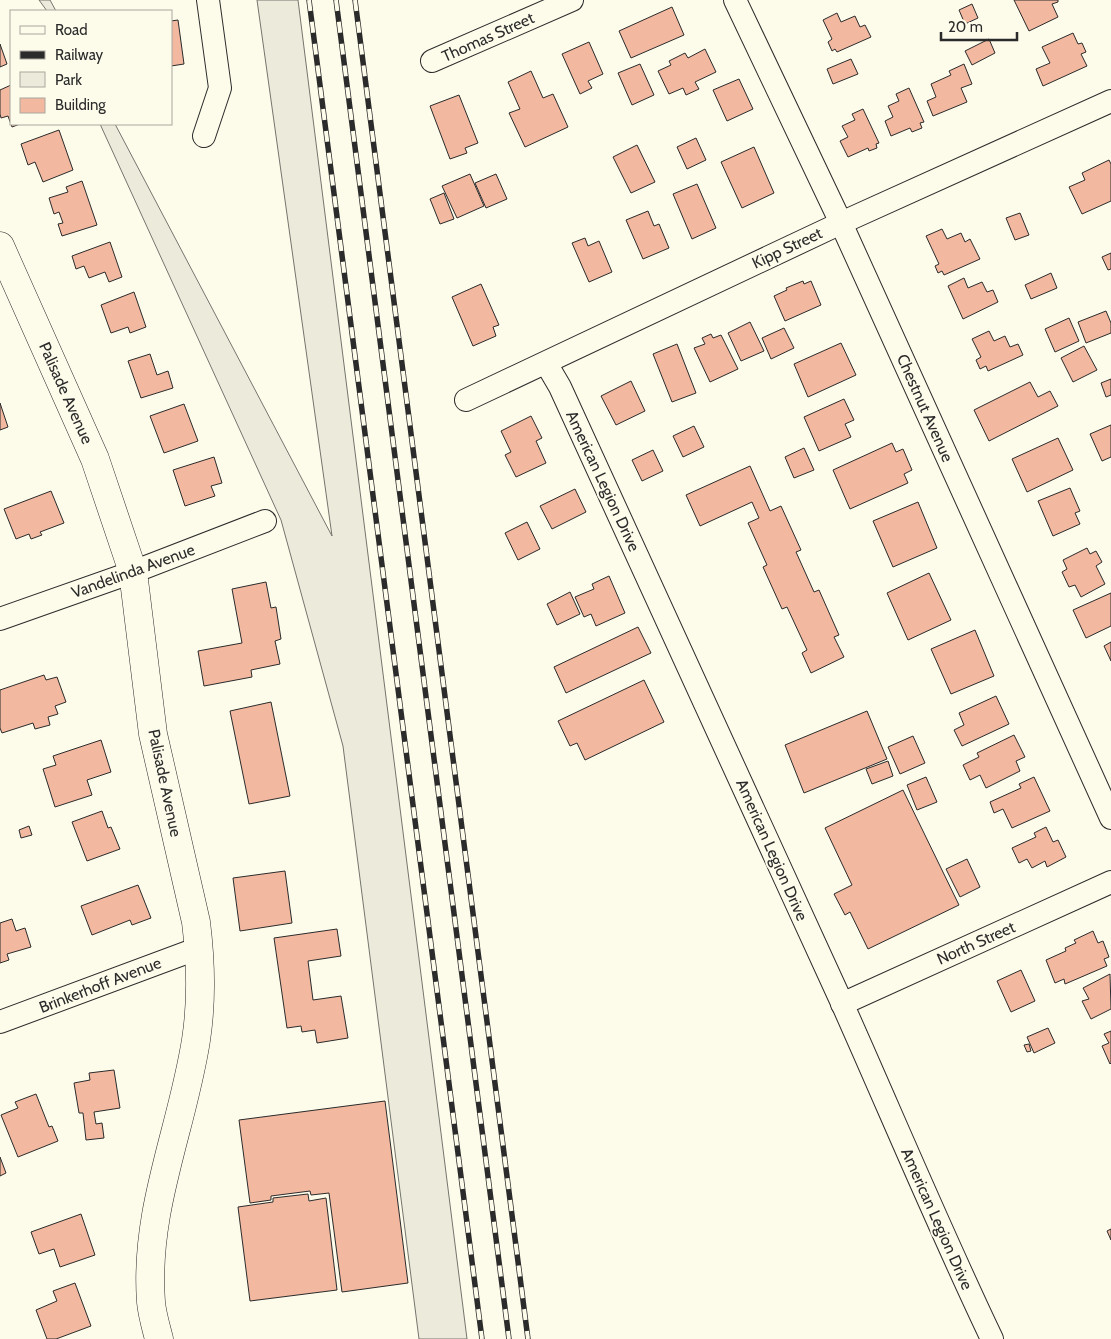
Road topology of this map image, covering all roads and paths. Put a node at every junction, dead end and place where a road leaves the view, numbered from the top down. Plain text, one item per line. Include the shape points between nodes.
1 (208, 0) edge
2 (572, 0) edge
3 (735, 0) edge
4 (432, 61) dead end
5 (1111, 101) edge
6 (204, 136) dead end
7 (841, 223) junction
8 (0, 246) edge
9 (546, 363) junction
10 (466, 400) dead end
11 (265, 521) dead end
12 (133, 572) junction
13 (0, 619) edge
14 (1111, 818) edge
15 (1111, 882) edge
16 (199, 948) junction
17 (842, 1004) junction
18 (0, 1022) edge
19 (159, 1339) edge
20 (992, 1339) edge

1 - 6 street via 220,88
2 - 4 street, Thomas Street
3 - 7 street, Chestnut Avenue
5 - 7 street, Kipp Street
7 - 9 street, Kipp Street
7 - 14 street, Chestnut Avenue
8 - 12 street, Palisade Avenue via 95,459
9 - 10 street, Kipp Street
9 - 17 street, American Legion Drive via 560,387
11 - 12 street, Vandelinda Avenue
12 - 13 street, Vandelinda Avenue
12 - 16 street, Palisade Avenue via 153,734 196,922
15 - 17 street, North Street
16 - 18 street, Brinkerhoff Avenue
16 - 19 street, Palisade Avenue via 201,994 196,1040 156,1209 150,1256 151,1304
17 - 20 street, American Legion Drive

